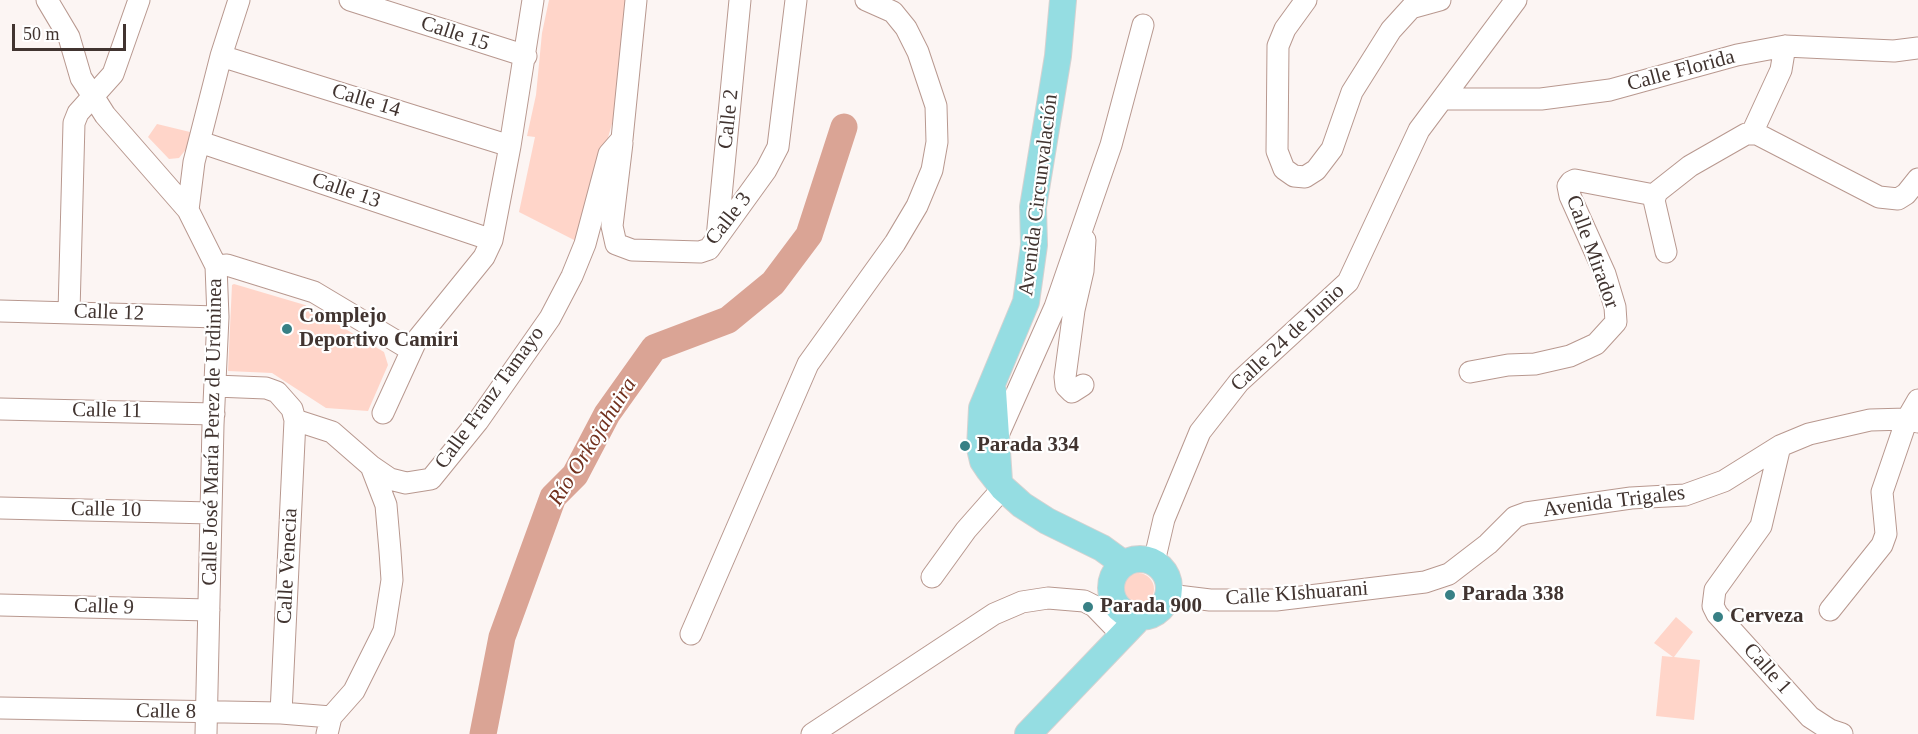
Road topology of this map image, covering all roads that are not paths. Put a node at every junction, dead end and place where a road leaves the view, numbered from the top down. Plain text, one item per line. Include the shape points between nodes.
1 (47, 0) edge
2 (140, 0) edge
3 (239, 0) edge
4 (350, 0) edge
5 (533, 0) edge
6 (636, 0) edge
7 (740, 0) edge
8 (795, 0) edge
9 (866, 0) edge
10 (1062, 0) edge
11 (1306, 0) edge
12 (1440, 0) edge
13 (1516, 0) edge
14 (1412, 4) edge
15 (1143, 25) dead end
16 (1785, 46) junction
17 (1918, 48) edge
18 (221, 56) junction
19 (526, 56) junction
20 (93, 96) junction
21 (1444, 99) junction
22 (1752, 133) junction
23 (622, 139) junction
24 (200, 142) junction
25 (510, 146) junction
26 (1918, 179) edge
27 (1654, 195) junction
28 (188, 210) junction
29 (1087, 210) junction
30 (717, 238) junction
31 (492, 240) junction
32 (1666, 252) dead end
33 (216, 266) junction
34 (0, 311) edge
35 (69, 312) junction
36 (218, 317) junction
37 (411, 350) junction
38 (1470, 372) dead end
39 (1083, 385) dead end
40 (215, 386) junction
41 (1918, 400) edge
42 (0, 409) edge
43 (383, 413) dead end
44 (214, 414) junction
45 (294, 420) junction
46 (1913, 421) edge
47 (989, 437) junction
48 (1780, 446) junction
49 (371, 466) junction
50 (1001, 484) junction
51 (0, 508) edge
52 (211, 513) junction
53 (1154, 562) junction
54 (1124, 564) junction
55 (932, 577) dead end
56 (1425, 582) joint
57 (1169, 595) junction
58 (0, 605) edge
59 (1830, 609) dead end
60 (209, 610) junction
61 (1140, 617) junction
62 (691, 634) dead end
63 (1123, 636) junction
64 (0, 708) edge
65 (207, 713) junction
66 (281, 713) junction
67 (329, 726) edge
68 (206, 734) edge
69 (812, 734) edge
70 (1028, 734) edge
71 (1842, 734) edge

1 - 20 street, Calle José María Perez de Urdininea via 69,37 81,78
2 - 20 street via 120,60
3 - 18 street
4 - 19 street, Calle 15
5 - 19 street
6 - 23 street, Calle Franz Tamayo
7 - 30 street, Calle 2
8 - 30 street, Calle 3 via 778,147
9 - 62 street via 893,12 918,52 936,106 937,142 932,170 895,243 808,364
10 - 47 main road, Avenida Circunvalación via 1058,56 1033,207 1034,245 1028,292 993,384
11 - 14 street via 1278,46 1277,151 1284,169 1305,177 1316,170 1332,149 1352,92
12 - 14 street
13 - 21 street, Calle 24 de Junio
15 - 29 street via 1111,145
16 - 17 street, Calle Florida via 1884,51
16 - 21 street, Calle Florida via 1610,90 1541,99
16 - 22 street via 1781,70
18 - 24 street
18 - 25 street, Calle 14
19 - 25 street
20 - 28 street, Calle José María Perez de Urdininea
20 - 35 street via 74,123
21 - 53 street, Calle 24 de Junio via 1419,130 1348,282 1239,382 1200,432 1164,519
22 - 26 street via 1879,197 1898,199
22 - 27 street via 1690,166
23 - 30 street, Calle 3 via 612,226 616,244 632,250 700,252 709,249
23 - 49 street, Calle Franz Tamayo via 609,154 585,244 572,276 550,318 478,421 431,479 406,483 390,479
24 - 28 street via 190,180
24 - 31 street, Calle 13
25 - 31 street
27 - 32 street
27 - 38 street, Calle Mirador via 1575,180 1568,186 1615,307 1616,322 1596,344 1570,356 1535,364
28 - 33 street, Calle José María Perez de Urdininea
29 - 39 street via 1083,271 1065,377 1072,392
29 - 47 street via 1055,307
31 - 37 street via 484,257
33 - 36 street, Calle José María Perez de Urdininea
33 - 37 street via 227,265 314,292
34 - 35 street, Calle 12
35 - 36 street, Calle 12
36 - 40 street, Calle José María Perez de Urdininea
37 - 43 street
40 - 44 street, Calle José María Perez de Urdininea
40 - 45 street via 277,392 292,409
41 - 46 street
42 - 44 street, Calle 11
44 - 52 street, Calle José María Perez de Urdininea
45 - 49 street, Calle Franz Tamayo via 332,432
45 - 66 street, Calle Venecia
46 - 48 street, Avenida Trigales via 1870,420 1809,434
46 - 59 street via 1882,492 1886,534 1882,545
47 - 50 main road, Avenida Circunvalación
48 - 56 street, Avenida Trigales via 1724,481 1693,493 1521,515 1449,574
48 - 71 street, Calle 1 via 1761,526 1712,599 1717,614 1810,717
49 - 67 street via 386,505 392,579 386,621 366,670
50 - 54 main road via 1047,521 1102,548
50 - 55 street
51 - 52 street, Calle 10
52 - 60 street, Calle José María Perez de Urdininea
53 - 54 main road via 1139,559
53 - 57 main road via 1167,576
54 - 61 main road via 1113,578 1112,596 1123,611
56 - 57 street, Calle KIshuarani via 1276,600 1210,600
57 - 61 main road via 1158,611
58 - 60 street, Calle 9
60 - 65 street, Calle José María Perez de Urdininea
61 - 63 main road
63 - 69 street via 1084,601 1048,597 1022,602 994,614
63 - 70 main road
64 - 65 street, Calle 8
65 - 66 street, Calle 8
65 - 68 street, Calle José María Perez de Urdininea
66 - 67 street, Calle 8

